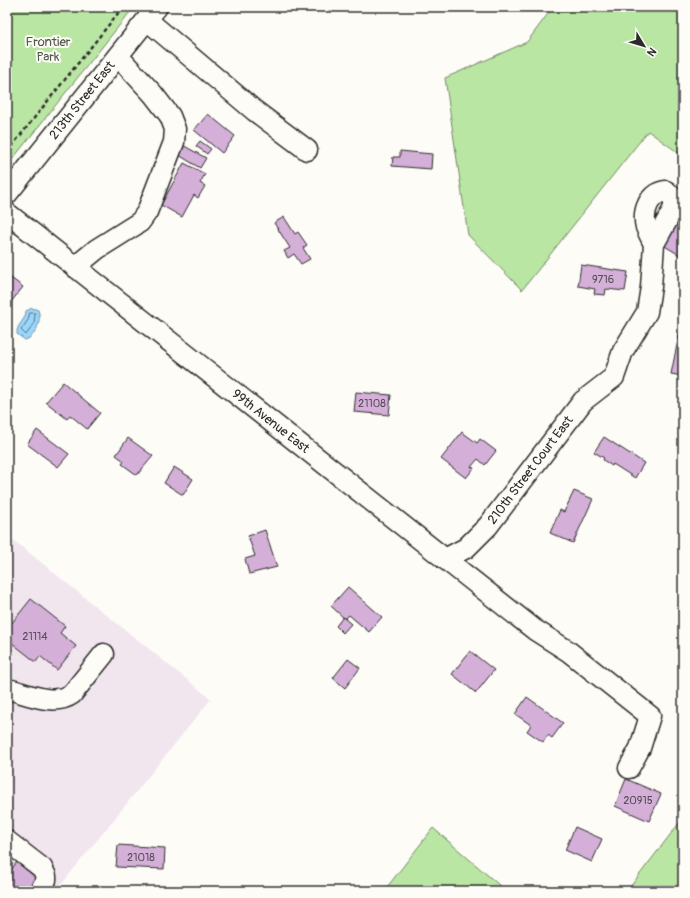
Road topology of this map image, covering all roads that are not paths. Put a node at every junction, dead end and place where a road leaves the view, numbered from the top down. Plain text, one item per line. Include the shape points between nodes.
1 (152, 13) edge
2 (118, 56) junction
3 (307, 150) dead end
4 (7, 194) edge
5 (7, 213) edge
6 (654, 244) dead end
7 (75, 267) junction
8 (445, 559) junction
9 (104, 654) dead end
10 (8, 688) edge
11 (629, 768) dead end
12 (7, 841) edge
13 (40, 891) edge

1 - 2 street, 213th Street East
1 - 3 street via 255,111
2 - 4 street, 213th Street East
2 - 7 street via 170,116 175,129 174,142 147,212 140,222 97,249
5 - 7 street, 99th Avenue East
6 - 8 street, 210th Street Court East via 647,312 623,351 614,377 583,401 488,526 466,548
7 - 8 street, 99th Avenue East
8 - 11 street, 99th Avenue East via 534,630 568,650 650,716 640,748
9 - 10 street via 67,698 46,698
12 - 13 street via 44,872 46,880

